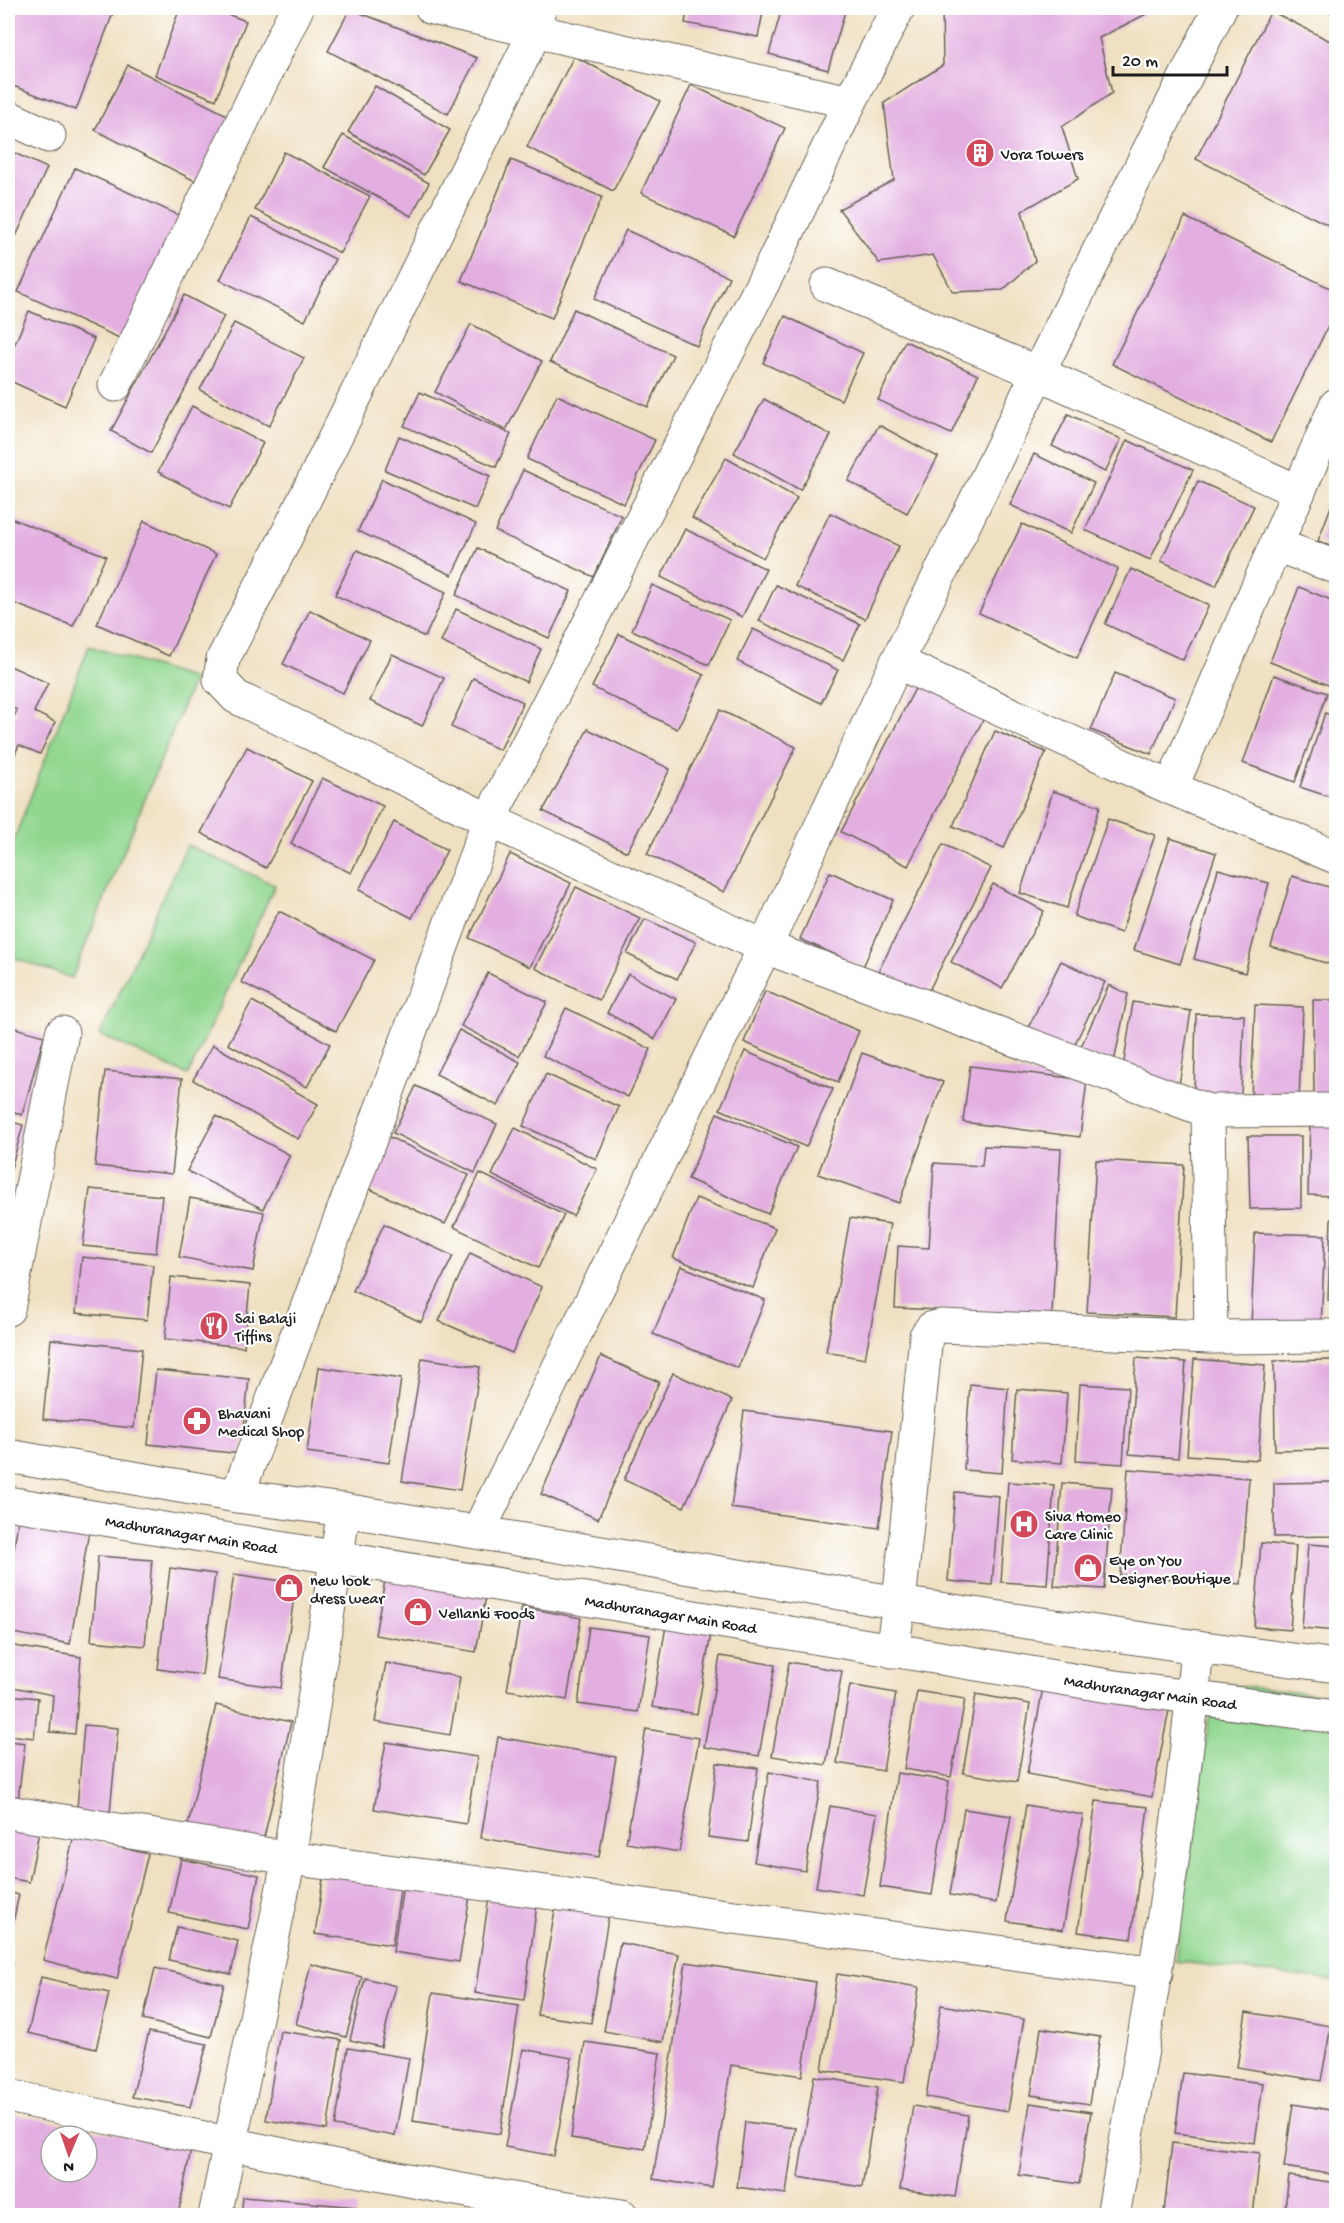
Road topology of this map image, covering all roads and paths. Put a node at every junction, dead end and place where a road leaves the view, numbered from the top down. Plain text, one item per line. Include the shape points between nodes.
1 (297, 8) edge
2 (432, 8) edge
3 (898, 8) edge
4 (1220, 8) edge
5 (537, 20) edge
6 (849, 102) junction
7 (8, 117) edge
8 (49, 136) dead end
9 (827, 285) dead end
10 (1038, 373) junction
11 (115, 385) dead end
12 (1336, 405) edge
13 (1299, 492) junction
14 (1276, 544) junction
15 (1336, 567) edge
16 (897, 662) junction
17 (1171, 788) junction
18 (489, 820) junction
19 (1336, 856) edge
20 (765, 947) junction
21 (62, 1033) dead end
22 (1336, 1110) edge
23 (1208, 1111) junction
24 (8, 1309) edge
25 (1336, 1336) edge
26 (1211, 1337) junction
27 (8, 1456) edge
28 (237, 1496) junction
29 (8, 1503) edge
30 (344, 1510) junction
31 (478, 1532) junction
32 (336, 1559) junction
33 (899, 1603) junction
34 (1197, 1647) junction
35 (892, 1651) junction
36 (1336, 1666) edge
37 (1193, 1698) junction
38 (1336, 1717) edge
39 (8, 1812) edge
40 (289, 1858) junction
41 (1156, 1973) junction
42 (8, 2096) edge
43 (229, 2143) junction
44 (516, 2208) edge
45 (215, 2216) edge
46 (622, 2216) edge
47 (1113, 2216) edge

1 - 11 street
2 - 5 street
3 - 6 street
4 - 10 street
5 - 6 street
5 - 18 street via 287,536 223,659 220,680 236,697
6 - 18 street via 773,263
7 - 8 street
9 - 10 street
10 - 13 street
10 - 16 street
12 - 13 street
13 - 14 street
14 - 15 street
14 - 17 street
16 - 17 street
16 - 20 street
17 - 19 street
18 - 20 street
18 - 28 street
20 - 23 street
20 - 31 street
21 - 24 street
22 - 23 street
23 - 26 street
25 - 26 street
26 - 33 street via 941,1326 932,1329 926,1336
27 - 28 street
28 - 30 street
29 - 32 street, Madhuranagar Main Road
30 - 31 street
30 - 32 street
31 - 33 street
32 - 35 street, Madhuranagar Main Road
32 - 40 street
33 - 34 street
33 - 35 street
34 - 36 street
34 - 37 street
35 - 37 street, Madhuranagar Main Road
37 - 38 street, Madhuranagar Main Road
37 - 41 street
39 - 40 street
40 - 41 street
40 - 43 street
41 - 47 street
42 - 43 street
43 - 44 street
43 - 45 street
44 - 46 street

